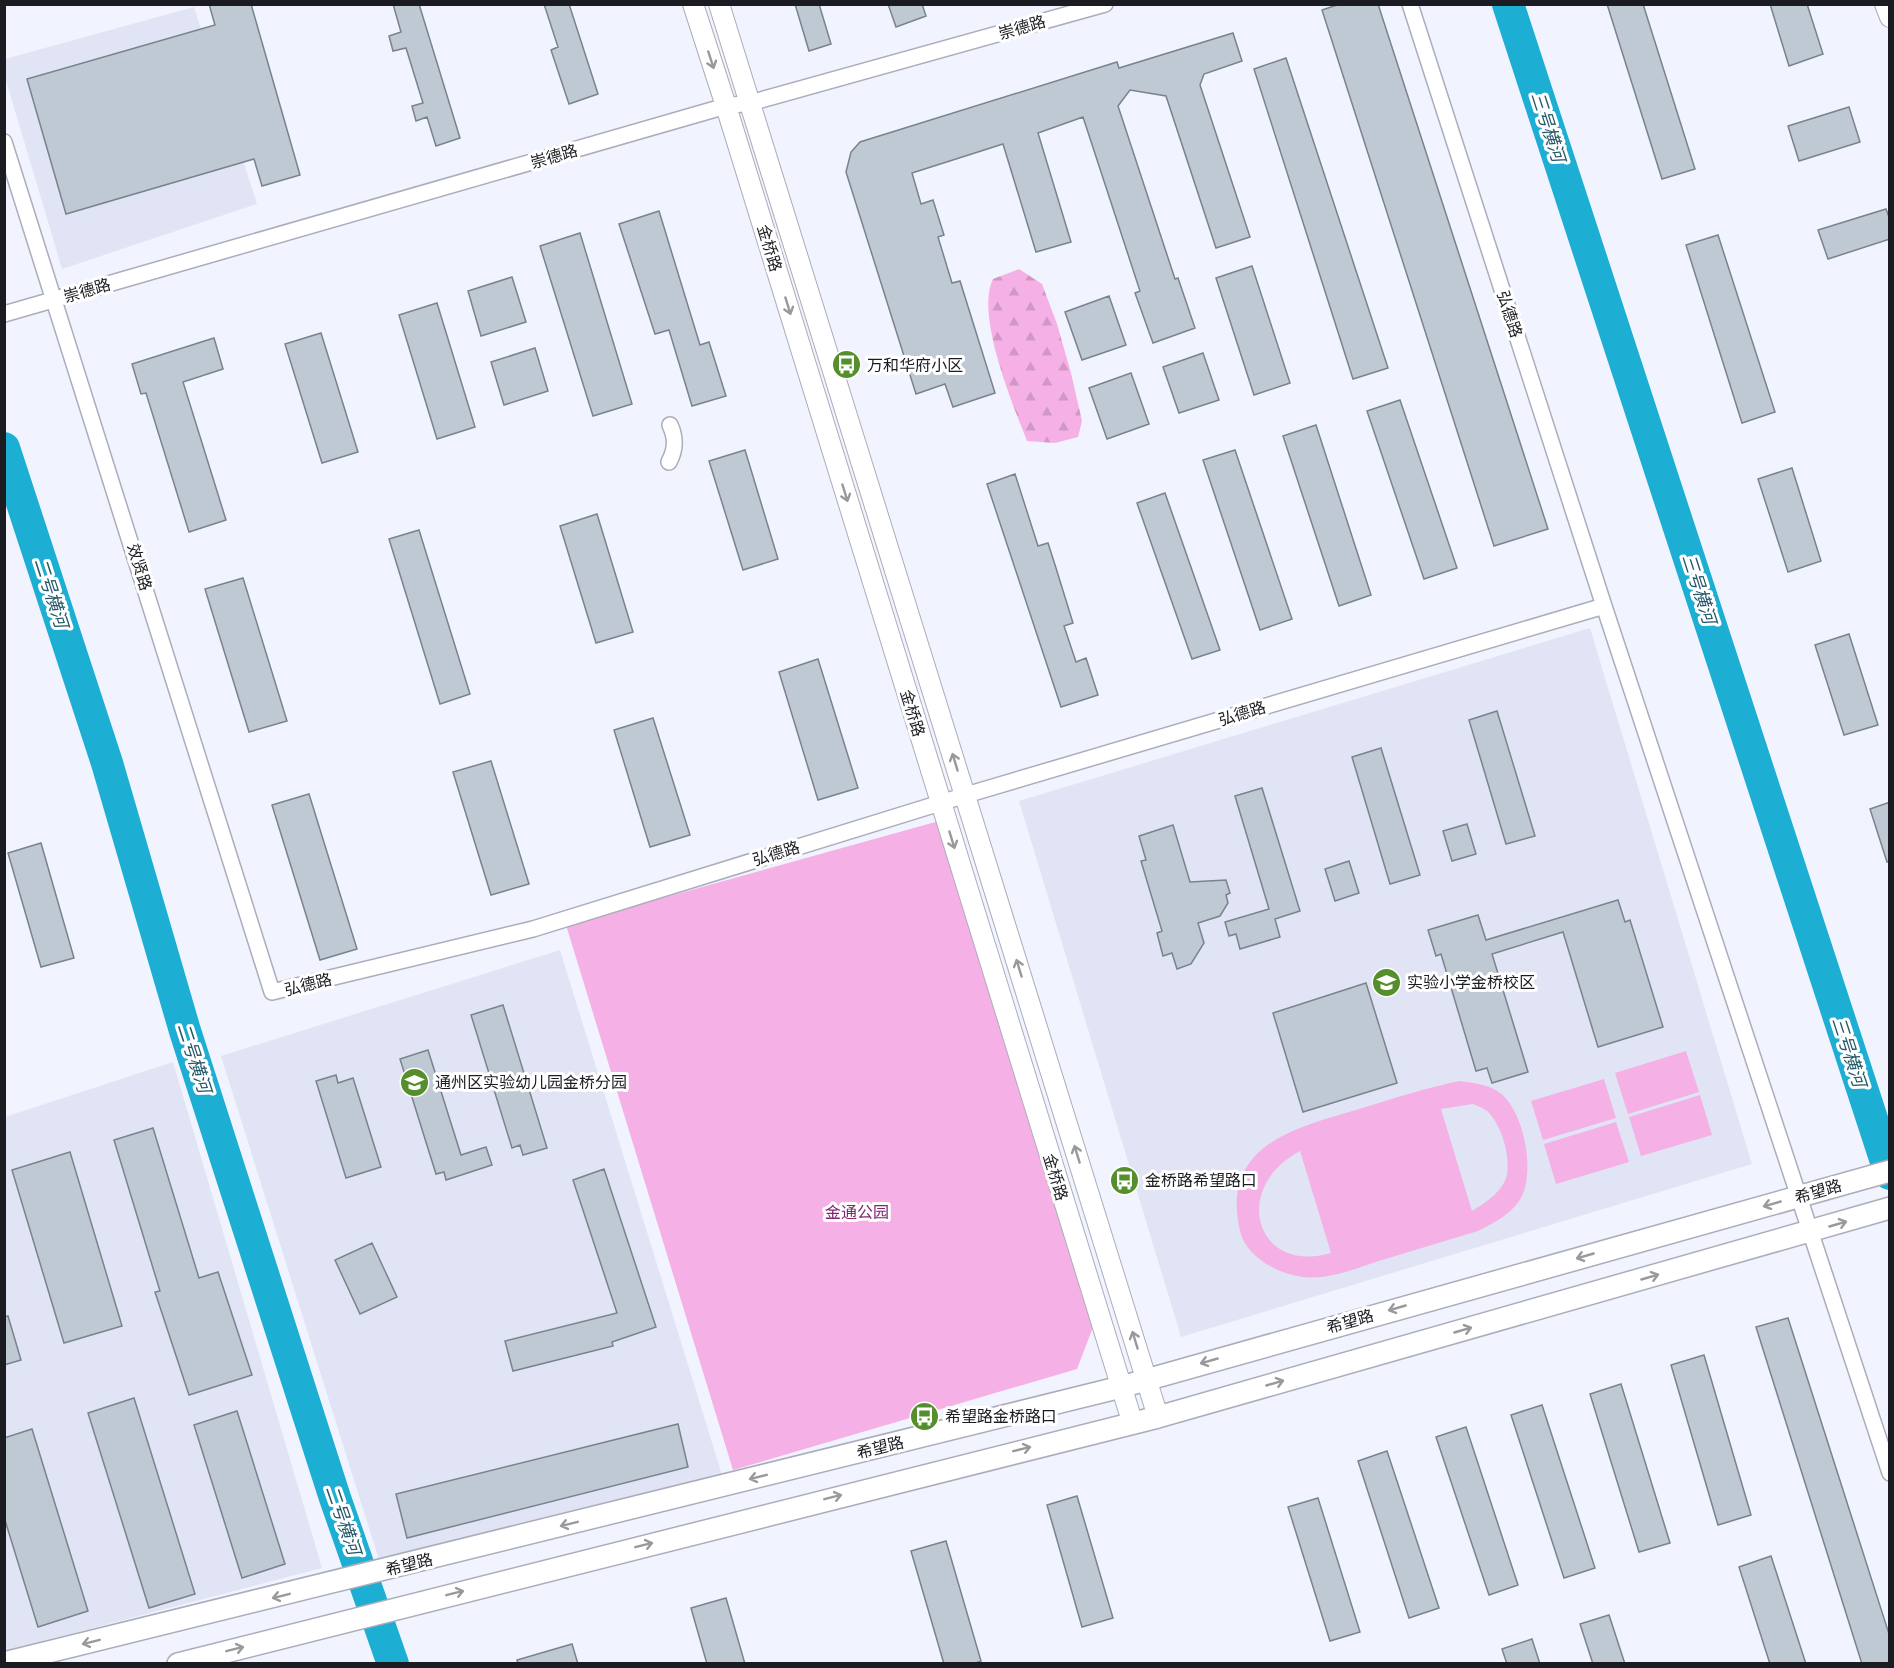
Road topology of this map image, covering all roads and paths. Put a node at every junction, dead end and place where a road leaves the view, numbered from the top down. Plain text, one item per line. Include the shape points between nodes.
1 (693, 4) edge
2 (719, 4) edge
3 (1105, 4) edge
4 (1410, 4) edge
5 (1886, 4) edge
6 (1890, 17) edge
7 (750, 103) junction
8 (726, 106) junction
9 (4, 142) edge
10 (56, 299) junction
11 (4, 314) edge
12 (670, 425) dead end
13 (669, 462) dead end
14 (1604, 606) junction
15 (966, 795) junction
16 (272, 992) joint
17 (1890, 1172) edge
18 (1890, 1208) edge
19 (1810, 1232) junction
20 (1147, 1378) junction
21 (1120, 1387) junction
22 (1158, 1417) junction
23 (1132, 1421) junction
24 (1890, 1473) edge
25 (4, 1663) edge
26 (178, 1664) edge

1 -> 8 street, 金桥路
2 - 7 street, 金桥路
3 - 7 street, 崇德路
4 - 14 street, 弘德路
5 - 6 street
7 - 8 street, 崇德路
15 -> 7 street, 金桥路
8 - 10 street, 崇德路
8 -> 21 street, 金桥路
9 - 10 street, 效贤路
10 - 11 street, 崇德路
10 - 16 street, 效贤路
12 - 13 street via 675,452
14 - 15 street, 弘德路
14 - 19 street
15 - 16 street, 弘德路 via 533,929
20 -> 15 street, 金桥路
17 -> 20 main road, 希望路
19 -> 18 main road
22 -> 19 main road
19 - 24 street
20 - 21 main road, 希望路
20 - 22 street, 金桥路
21 - 23 street, 金桥路
21 -> 25 main road, 希望路
22 - 23 main road
26 -> 23 main road

